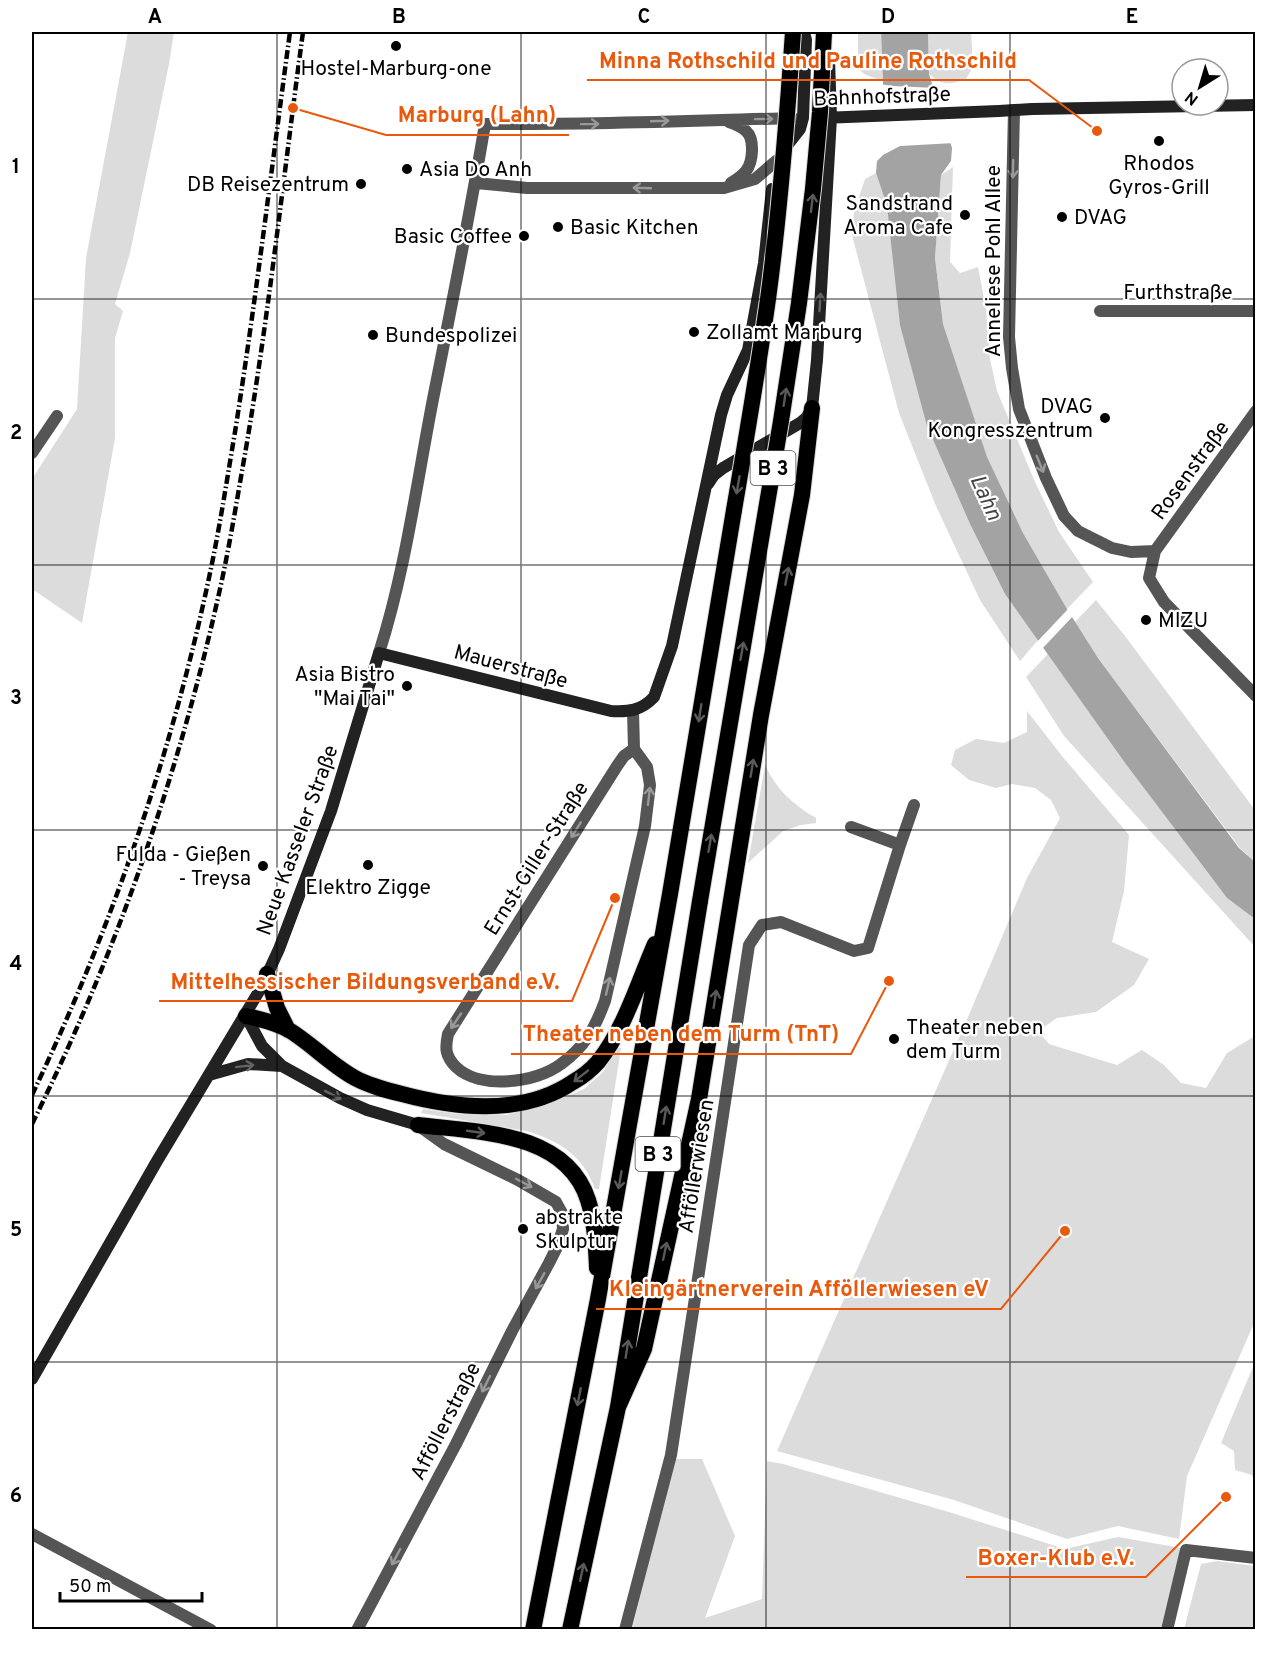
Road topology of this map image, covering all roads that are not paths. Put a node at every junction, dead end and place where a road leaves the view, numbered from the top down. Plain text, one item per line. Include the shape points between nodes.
1 (793, 32) edge
2 (804, 32) edge
3 (824, 32) edge
4 (1256, 105) edge
5 (1014, 110) junction
6 (803, 118) junction
7 (836, 118) junction
8 (726, 120) junction
9 (776, 161) junction
10 (476, 183) junction
11 (724, 188) junction
12 (460, 261) joint
13 (1100, 311) dead end
14 (1256, 312) edge
15 (812, 408) junction
16 (1256, 411) edge
17 (57, 416) dead end
18 (32, 453) edge
19 (705, 487) junction
20 (1155, 551) junction
21 (379, 653) junction
22 (1256, 696) edge
23 (633, 711) junction
24 (634, 749) junction
25 (914, 805) dead end
26 (851, 827) dead end
27 (900, 845) junction
28 (667, 915) junction
29 (267, 974) junction
30 (246, 1016) junction
31 (288, 1030) junction
32 (282, 1066) junction
33 (208, 1075) junction
34 (418, 1125) junction
35 (598, 1299) junction
36 (32, 1379) edge
37 (618, 1407) junction
38 (32, 1534) edge
39 (1256, 1558) edge
40 (211, 1629) edge
41 (357, 1629) edge
42 (532, 1629) edge
43 (570, 1629) edge
44 (625, 1629) edge
45 (1167, 1629) edge

1 -> 28 highway, B 3, bridge via 768,298
2 - 6 main road
3 - 7 main road
37 -> 3 highway, B 3, bridge via 799,303 814,178
4 - 5 main road, Bahnhofstraße
5 - 7 main road, Bahnhofstraße
5 -> 20 street, Anneliese Pohl Allee via 1009,337 1019,409 1064,516 1078,531 1112,548
6 - 7 main road, Bahnhofstraße
8 -> 6 street, Bahnhofstraße
6 - 9 main road via 800,129
15 -> 7 main road
10 -> 8 street, Bahnhofstraße via 485,124
8 - 11 street via 745,130 751,136 752,146 748,168
9 - 11 street via 755,179
9 - 19 main road via 764,263 748,350 727,395
11 -> 10 street via 527,188
10 - 12 street, Bahnhofstraße
12 - 21 street, Neue Kasseler Straße via 416,494
13 - 14 street, Furthstraße
15 - 19 main road via 800,423 723,468
37 -> 15 highway, B 3 via 644,1349 699,1099 761,715 802,495
16 - 20 street, Rosenstraße
17 - 18 street
19 - 23 main road via 672,646 654,697
20 - 22 street via 1149,578 1164,602
21 - 23 main road, Mauerstraße via 595,708
21 - 29 main road, Neue Kasseler Straße via 331,811
23 - 24 street, Ernst-Giller-Straße
24 -> 24 street, Ernst-Giller-Straße via 617,766 448,1034 446,1055 460,1071 475,1079 496,1082 539,1075 560,1065 581,1047 595,1027 605,1001 645,826 650,785 647,767
25 - 27 street, Afföllerwiesen
26 - 27 street
27 - 44 street, Afföllerwiesen via 868,948 854,951 781,922 762,925 749,945 671,1455
28 -> 31 highway via 612,1042 581,1077 543,1098 490,1107 442,1103 374,1087 334,1065
28 -> 35 highway, B 3
29 - 30 main road, Neue Kasseler Straße
29 - 31 highway
30 - 31 highway
30 - 32 main road via 262,1046
30 - 33 main road, Neue Kasseler Straße
33 -> 32 main road via 248,1064
32 -> 34 main road via 367,1110
33 - 36 main road, Neue Kasseler Straße
34 -> 35 highway via 525,1141 565,1164 585,1190 594,1224
34 -> 41 street, Afföllerstraße via 444,1144 556,1202 562,1213 563,1229 456,1444
35 -> 42 highway, B 3
43 -> 37 highway, B 3
38 - 40 street
39 - 45 street via 1186,1550

